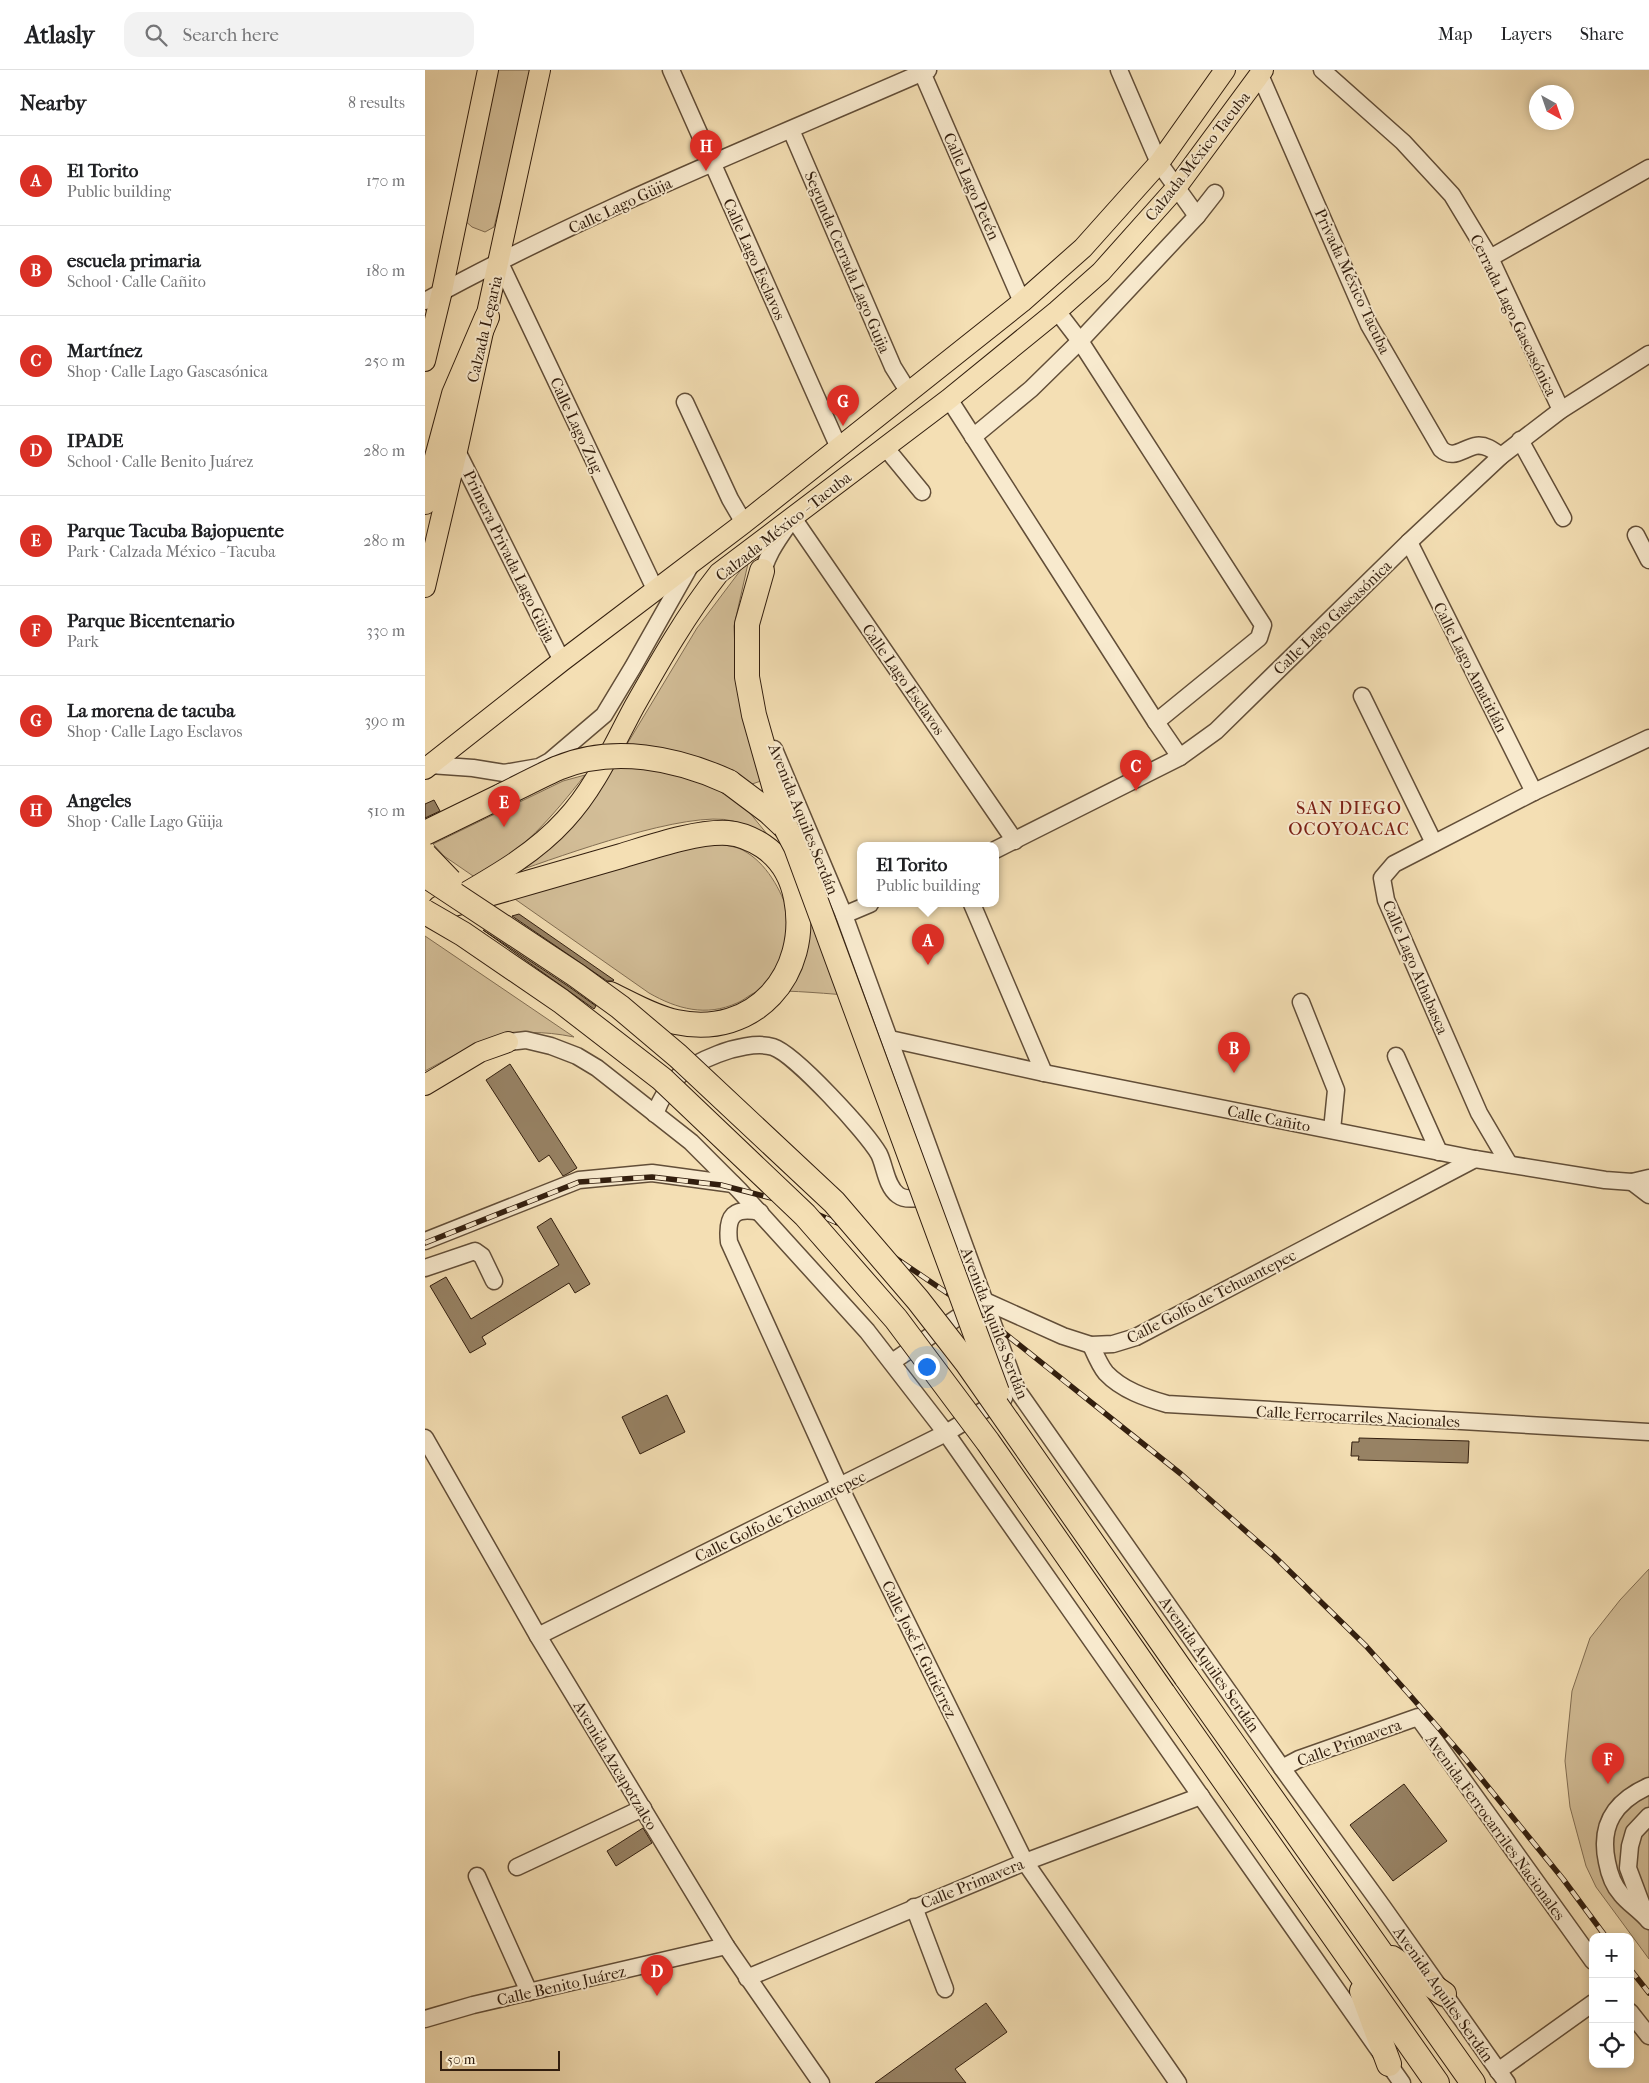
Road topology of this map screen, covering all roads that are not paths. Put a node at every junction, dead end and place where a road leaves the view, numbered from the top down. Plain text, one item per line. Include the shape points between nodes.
1 (488, 70) edge
2 (540, 70) edge
3 (671, 70) edge
4 (1119, 70) edge
5 (1225, 70) edge
6 (1322, 70) edge
7 (924, 71) edge
8 (1262, 72) edge
9 (791, 130) junction
10 (711, 163) junction
11 (1159, 164) junction
12 (1649, 168) edge
13 (1176, 188) junction
14 (1215, 193) dead end
15 (1197, 216) junction
16 (1130, 240) joint
17 (1490, 258) junction
18 (499, 260) junction
19 (434, 296) edge
20 (1022, 302) junction
21 (1057, 311) junction
22 (487, 317) junction
23 (1080, 341) junction
24 (1649, 354) edge
25 (425, 361) edge
26 (909, 392) junction
27 (949, 399) junction
28 (685, 402) dead end
29 (1561, 410) junction
30 (973, 437) junction
31 (1520, 440) junction
32 (885, 447) junction
33 (839, 448) junction
34 (457, 451) junction
35 (1501, 456) junction
36 (922, 492) dead end
37 (425, 502) edge
38 (793, 518) junction
39 (1563, 518) dead end
40 (744, 523) junction
41 (1636, 535) dead end
42 (1409, 542) junction
43 (1649, 560) edge
44 (692, 563) junction
45 (763, 571) junction
46 (425, 587) edge
47 (655, 589) junction
48 (562, 660) junction
49 (1362, 696) dead end
50 (1156, 722) junction
51 (1649, 738) edge
52 (1180, 757) junction
53 (427, 766) edge
54 (1534, 792) junction
55 (787, 828) junction
56 (425, 833) edge
57 (1015, 841) junction
58 (1434, 843) junction
59 (999, 848) edge
60 (425, 855) edge
61 (425, 875) edge
62 (863, 907) edge
63 (973, 907) edge
64 (430, 911) edge
65 (844, 915) junction
66 (488, 916) junction
67 (576, 975) junction
68 (1301, 1002) dead end
69 (890, 1039) junction
70 (508, 1042) joint
71 (1396, 1056) dead end
72 (1044, 1073) junction
73 (425, 1085) edge
74 (655, 1114) junction
75 (1332, 1130) junction
76 (1439, 1152) junction
77 (1475, 1159) junction
78 (1509, 1164) junction
79 (1649, 1178) edge
80 (1632, 1182) junction
81 (733, 1184) junction
82 (946, 1193) junction
83 (1649, 1196) edge
84 (760, 1212) junction
85 (425, 1241) edge
86 (425, 1268) edge
87 (494, 1281) dead end
88 (985, 1301) junction
89 (1091, 1345) junction
90 (891, 1362) junction
91 (1017, 1390) junction
92 (1010, 1426) junction
93 (1649, 1432) edge
94 (947, 1433) junction
95 (425, 1438) edge
96 (840, 1486) junction
97 (539, 1636) junction
98 (1418, 1717) joint
99 (1282, 1768) junction
100 (1645, 1788) edge
101 (1201, 1796) junction
102 (1649, 1806) edge
103 (643, 1808) junction
104 (1649, 1816) edge
105 (1025, 1862) junction
106 (517, 1867) dead end
107 (477, 1876) dead end
108 (914, 1907) junction
109 (1648, 1919) edge
110 (726, 1946) junction
111 (1379, 1948) junction
112 (1589, 1955) edge
113 (1351, 1961) junction
114 (747, 1978) junction
115 (945, 1990) dead end
116 (529, 1992) junction
117 (1444, 1994) junction
118 (1589, 2006) edge
119 (1634, 2017) edge
120 (425, 2019) edge
121 (1649, 2036) edge
122 (1389, 2064) junction
123 (1502, 2077) edge
124 (821, 2083) edge
125 (1178, 2083) edge
126 (1403, 2083) edge
127 (1437, 2083) edge
128 (1473, 2083) edge

1 - 19 main road
2 - 18 main road, Calzada Legaria
3 - 10 street, Calle Lago Esclavos
4 - 11 street
5 - 11 main road, Calzada México Tacuba
6 - 17 street, Cerrada Lago Gascasónica via 1403,142 1452,194
7 - 9 street, Calle Lago Güija
7 - 20 street, Calle Lago Petén
8 - 13 main road, Calzada México Tacuba
8 - 35 street, Privada México Tacuba via 1369,325 1441,449 1453,455 1476,446 1489,447
9 - 10 street, Calle Lago Güija
9 - 26 street, Segunda Cerrada Lago Guija via 893,367
10 - 18 street, Calle Lago Güija
10 - 33 street, Calle Lago Esclavos
11 - 13 street
11 - 20 main road, Calzada México - Tacuba via 1083,248
12 - 17 street
13 - 15 street
13 - 16 main road, Calzada México Tacuba
14 - 15 street
15 - 23 street
16 - 21 main road, Calzada México - Tacuba via 1101,272
17 - 29 street, Cerrada Lago Gascasónica
18 - 19 street, Calle Lago Güija
18 - 22 main road, Calzada Legaria
18 - 47 street, Calle Lago Zug
19 - 25 main road
20 - 26 main road, Calzada México - Tacuba
21 - 23 street
21 - 27 main road, Calzada México - Tacuba
22 - 34 main road, Calzada Legaria
22 - 37 highway via 454,394
23 - 30 street via 1031,389
23 - 50 street via 1263,625 1259,638
24 - 29 street, Calle Lago Gascasónica
26 - 33 main road, Calzada México - Tacuba
27 - 30 street
27 - 32 main road, Calzada México - Tacuba
28 - 40 street
29 - 31 street, Calle Lago Gascasónica
30 - 50 street
31 - 35 street, Calle Lago Gascasónica
31 - 39 street
32 - 36 street
32 - 38 main road, Calzada México - Tacuba
33 - 40 main road, Calzada México - Tacuba
34 - 46 main road, Calzada Legaria
34 - 48 street, Primera Privada Lago Güija
35 - 42 street, Calle Lago Gascasónica
38 - 45 street, Avenida Aquiles Serdán via 770,552
38 - 57 street, Calle Lago Esclavos
38 - 64 main road, Calzada México - Tacuba via 719,573 696,603 593,783 565,820 525,856
40 - 44 main road, Calzada México - Tacuba
41 - 43 street
42 - 52 street, Calle Lago Gascasónica via 1215,731
42 - 54 street, Calle Lago Amatitlán
44 - 47 main road, Calzada México - Tacuba
44 - 53 street via 604,715 550,761 539,767 504,773
45 - 55 highway via 747,624 747,677 754,715
45 - 65 street, Avenida Aquiles Serdán via 754,655 766,726
47 - 48 main road, Calzada México - Tacuba
48 - 53 main road, Calzada México - Tacuba
49 - 58 street
50 - 52 street
51 - 54 street, Calle Lago Athabasca
52 - 57 street, Calle Lago Gascasónica
54 - 58 street, Calle Lago Athabasca
55 - 56 highway, bridge via 729,782 677,762 634,756 595,759 560,767
55 - 92 highway, bridge
57 - 59 street, Calle Lago Gascasónica
58 - 78 street, Calle Lago Athabasca via 1393,864 1382,878 1386,900 1479,1112
60 - 66 highway, bridge
61 - 66 highway, Avenida Aquiles Serdán, bridge
62 - 65 street
63 - 72 street
64 - 67 highway, bridge via 681,840 727,833 747,837 768,849 790,878 797,904 798,935 790,965 777,988 759,1006 736,1019 689,1024 663,1018
64 - 113 highway, bridge via 561,1001 662,1079 805,1215 896,1319 988,1442
65 - 69 street, Avenida Aquiles Serdán
66 - 67 highway, Avenida Aquiles Serdán, bridge
67 - 92 highway, Avenida Aquiles Serdán, bridge via 678,1056 834,1202 918,1300
68 - 75 street via 1337,1090
69 - 72 street, Calle Cañito
69 - 82 street, Avenida Aquiles Serdán
70 - 73 main road via 480,1052
70 - 74 street via 526,1040 577,1056
71 - 76 street
72 - 75 street, Calle Cañito
74 - 81 street via 691,1142
74 - 82 street via 669,1084 700,1061 721,1052 760,1045 772,1047 797,1062 868,1138 897,1195 919,1198
75 - 76 street, Calle Cañito
76 - 77 street, Calle Cañito
77 - 78 street, Calle Cañito
77 - 89 street, Calle Golfo de Tehuantepec via 1136,1337 1113,1344
78 - 80 street, Calle Cañito
79 - 80 street, Calle Cañito
80 - 83 street
81 - 84 street
81 - 85 street via 652,1173 579,1180
82 - 88 street, Avenida Aquiles Serdán
84 - 90 street
84 - 96 street, Calle José F. Gutiérrez via 744,1209 737,1212 727,1230 729,1242
86 - 87 street via 475,1251 482,1256
88 - 89 street, Calle Golfo de Tehuantepec
88 - 90 street
88 - 91 street, Avenida Aquiles Serdán
89 - 93 street, Calle Ferrocarriles Nacionales via 1106,1373 1135,1392 1167,1404
90 - 94 street
91 - 94 street, Calle Golfo de Tehuantepec
91 - 99 street, Avenida Aquiles Serdán
92 - 111 highway, Avenida Aquiles Serdán, bridge
94 - 96 street, Calle Golfo de Tehuantepec
94 - 101 street
95 - 97 street, Avenida Azcapotzalco
96 - 97 street, Calle Golfo de Tehuantepec
96 - 105 street, Calle José F. Gutiérrez
97 - 103 street, Avenida Azcapotzalco
98 - 99 street, Calle Primavera
98 - 112 street, Avenida Ferrocarriles Nacionales
99 - 117 street, Avenida Aquiles Serdán
100 - 102 street
100 - 109 street via 1616,1808 1605,1827 1603,1846 1609,1874 1621,1894
101 - 105 street, Calle Primavera
101 - 122 street
103 - 106 street
103 - 110 street, Avenida Azcapotzalco
104 - 109 street via 1634,1832 1628,1868
105 - 108 street, Calle Primavera
105 - 125 street, Calle José F. Gutiérrez
107 - 116 street
108 - 114 street, Calle Primavera
108 - 115 street
110 - 114 street, Avenida Azcapotzalco
110 - 116 street, Calle Benito Juárez
111 - 117 highway
111 - 128 highway, Avenida Aquiles Serdán
113 - 122 highway
113 - 127 highway
114 - 124 street, Avenida Azcapotzalco
116 - 120 street, Calle Benito Juárez
117 - 123 street, Avenida Aquiles Serdán
118 - 123 street
119 - 121 street
122 - 126 street

